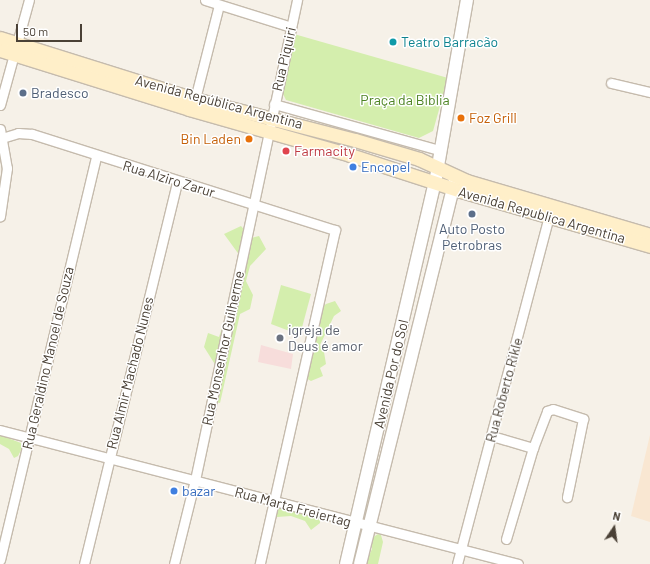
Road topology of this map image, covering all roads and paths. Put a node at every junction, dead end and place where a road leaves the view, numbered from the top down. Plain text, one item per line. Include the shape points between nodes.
1 (29, 0) edge
2 (204, 0) edge
3 (297, 0) edge
4 (468, 0) edge
5 (219, 4) junction
6 (291, 28) junction
7 (0, 38) edge
8 (15, 48) junction
9 (0, 50) edge
10 (611, 83) dead end
11 (650, 92) edge
12 (195, 98) junction
13 (0, 105) edge
14 (273, 111) junction
15 (269, 131) junction
16 (1, 134) edge
17 (439, 150) junction
18 (96, 156) junction
19 (438, 167) junction
20 (177, 182) junction
21 (435, 183) junction
22 (454, 183) junction
23 (254, 205) junction
24 (550, 210) junction
25 (0, 214) edge
26 (650, 235) edge
27 (650, 246) edge
28 (0, 430) edge
29 (492, 436) junction
30 (30, 438) junction
31 (533, 448) junction
32 (109, 458) junction
33 (194, 480) junction
34 (567, 497) dead end
35 (274, 503) junction
36 (356, 524) junction
37 (369, 527) junction
38 (506, 539) dead end
39 (461, 550) junction
40 (0, 560) edge
41 (84, 564) edge
42 (174, 564) edge
43 (260, 564) edge
44 (346, 564) edge
45 (360, 564) edge
46 (457, 564) edge
47 (518, 564) edge

1 - 8 street
2 - 5 street
3 - 6 street, Rua Piquiri
4 - 17 street, Avenida Por do Sol
5 - 6 street
5 - 12 street
6 - 14 street, Rua Piquiri
7 - 8 main road, Avenida República Argentina
8 - 9 main road, Avenida República Argentina
8 - 12 main road, Avenida República Argentina
8 - 13 street
8 - 15 main road, Avenida República Argentina via 189,109
10 - 11 street
12 - 14 main road, Avenida República Argentina
14 - 15 street, Rua Piquiri
14 - 17 street, Avenida República Argentina
14 - 19 main road, Avenida República Argentina
15 - 21 main road, Avenida República Argentina
15 - 23 street, Rua Monsenhor Guilherme
16 - 18 street, Rua Alziro Zarur via 32,134
16 - 25 street via 7,168
17 - 19 street, Avenida Por do Sol
18 - 20 street, Rua Alziro Zarur
18 - 30 street, Rua Geraldino Manoel de Souza
19 - 21 street, Avenida Por do Sol
19 - 22 main road, Avenida Republica Argentina
20 - 23 street, Rua Alziro Zarur
20 - 32 street, Rua Almir Machado Nunes
21 - 22 main road, Avenida Republica Argentina
21 - 36 street, Avenida Por do Sol
22 - 24 main road, Avenida Republica Argentina
22 - 37 street, Avenida Por do Sol
23 - 33 street, Rua Monsenhor Guilherme
23 - 35 street, Rua Alziro Zarur via 335,230
24 - 26 main road, Avenida Republica Argentina
24 - 27 main road, Avenida Republica Argentina
24 - 29 street, Rua Roberto Rikle
28 - 30 street, Rua Marta Freiertag
29 - 31 street
29 - 39 street, Rua Roberto Rikle
30 - 32 street, Rua Marta Freiertag
30 - 40 street, Rua Geraldino Manoel de Souza
31 - 34 street via 547,411 553,409 583,419
31 - 38 street
32 - 33 street, Rua Marta Freiertag
32 - 41 street, Rua Almir Machado Nunes
33 - 35 street, Rua Marta Freiertag
33 - 42 street, Rua Monsenhor Guilherme
35 - 36 street, Rua Marta Freiertag
35 - 43 street
36 - 37 street, Rua Marta Freiertag
36 - 44 street, Avenida Por do Sol
37 - 39 street, Rua Marta Freiertag
37 - 45 street, Avenida Por do Sol
39 - 46 street, Rua Roberto Rikle
39 - 47 street, Rua Marta Freiertag

